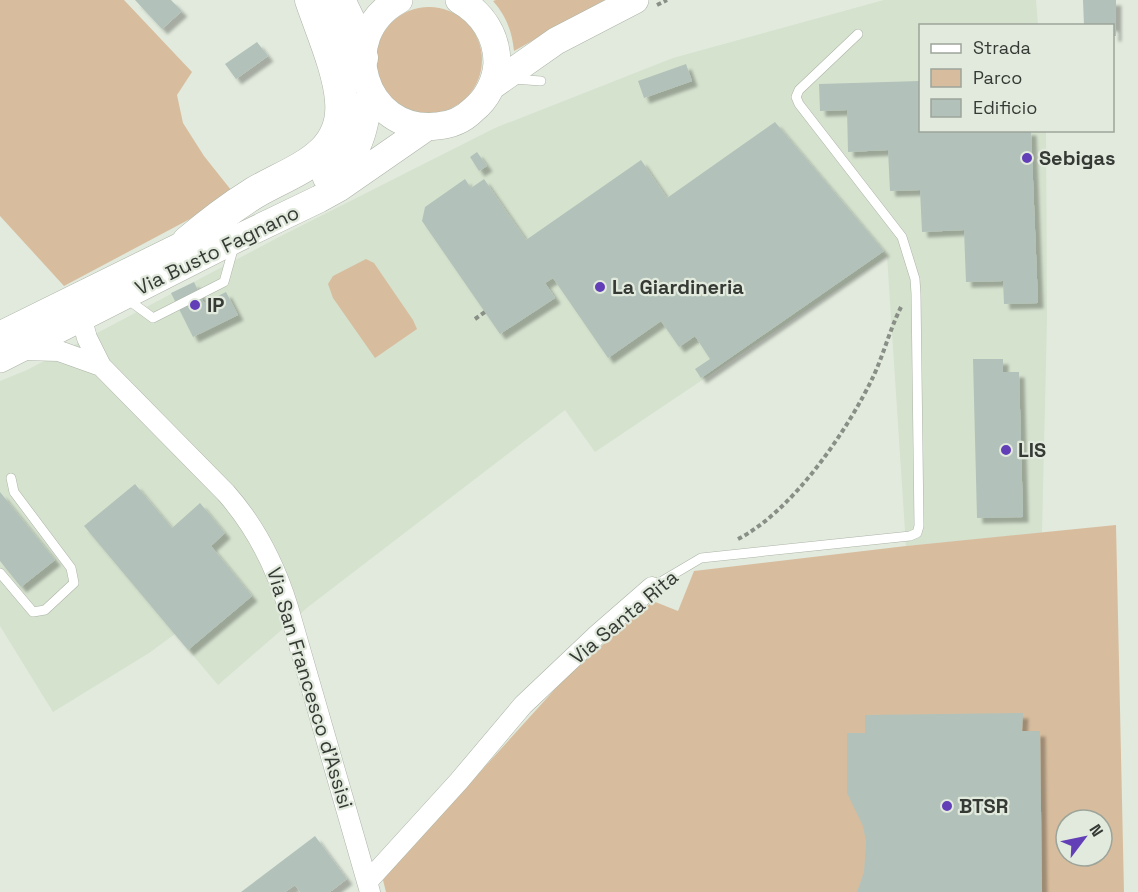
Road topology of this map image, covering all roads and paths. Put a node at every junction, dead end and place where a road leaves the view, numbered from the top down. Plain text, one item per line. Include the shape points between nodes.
1 (311, 0) edge
2 (339, 0) edge
3 (399, 0) edge
4 (459, 0) edge
5 (635, 0) edge
6 (858, 34) dead end
7 (362, 58) junction
8 (541, 81) dead end
9 (498, 82) junction
10 (370, 92) junction
11 (427, 128) junction
12 (189, 242) junction
13 (915, 279) junction
14 (485, 312) dead end
15 (85, 317) junction
16 (475, 319) dead end
17 (6, 348) edge
18 (101, 366) junction
19 (11, 478) dead end
20 (735, 540) dead end
21 (0, 573) edge
22 (652, 588) joint
23 (369, 887) edge

1 - 12 highway via 338,81 341,120 335,136 315,159 216,218
2 - 7 highway
3 - 7 main road via 378,15 366,35
4 - 9 main road via 486,23 495,43
5 - 9 main road via 556,41
6 - 13 lane via 796,97 902,237
7 - 10 main road
8 - 9 lane
9 - 11 main road via 466,117
10 - 11 main road via 394,117
10 - 12 main road, Via Busto Fagnano via 359,143 342,166 308,187
11 - 15 main road, Via Busto Fagnano via 339,188
12 - 17 main road, Via Busto Fagnano
13 - 20 path via 874,375 822,459 784,505
13 - 22 lane, Via Santa Rita via 920,526 917,533 701,558
14 - 16 path
15 - 17 main road, Via Busto Fagnano
15 - 18 street, Via San Francesco d'Assisi via 87,338
17 - 18 street, Via San Francesco d'Assisi via 59,351
18 - 23 street, Via San Francesco d'Assisi via 233,501 264,547 288,607
19 - 21 lane via 14,492 71,568 74,583 45,610 33,612
22 - 23 street, Via Santa Rita via 523,705

